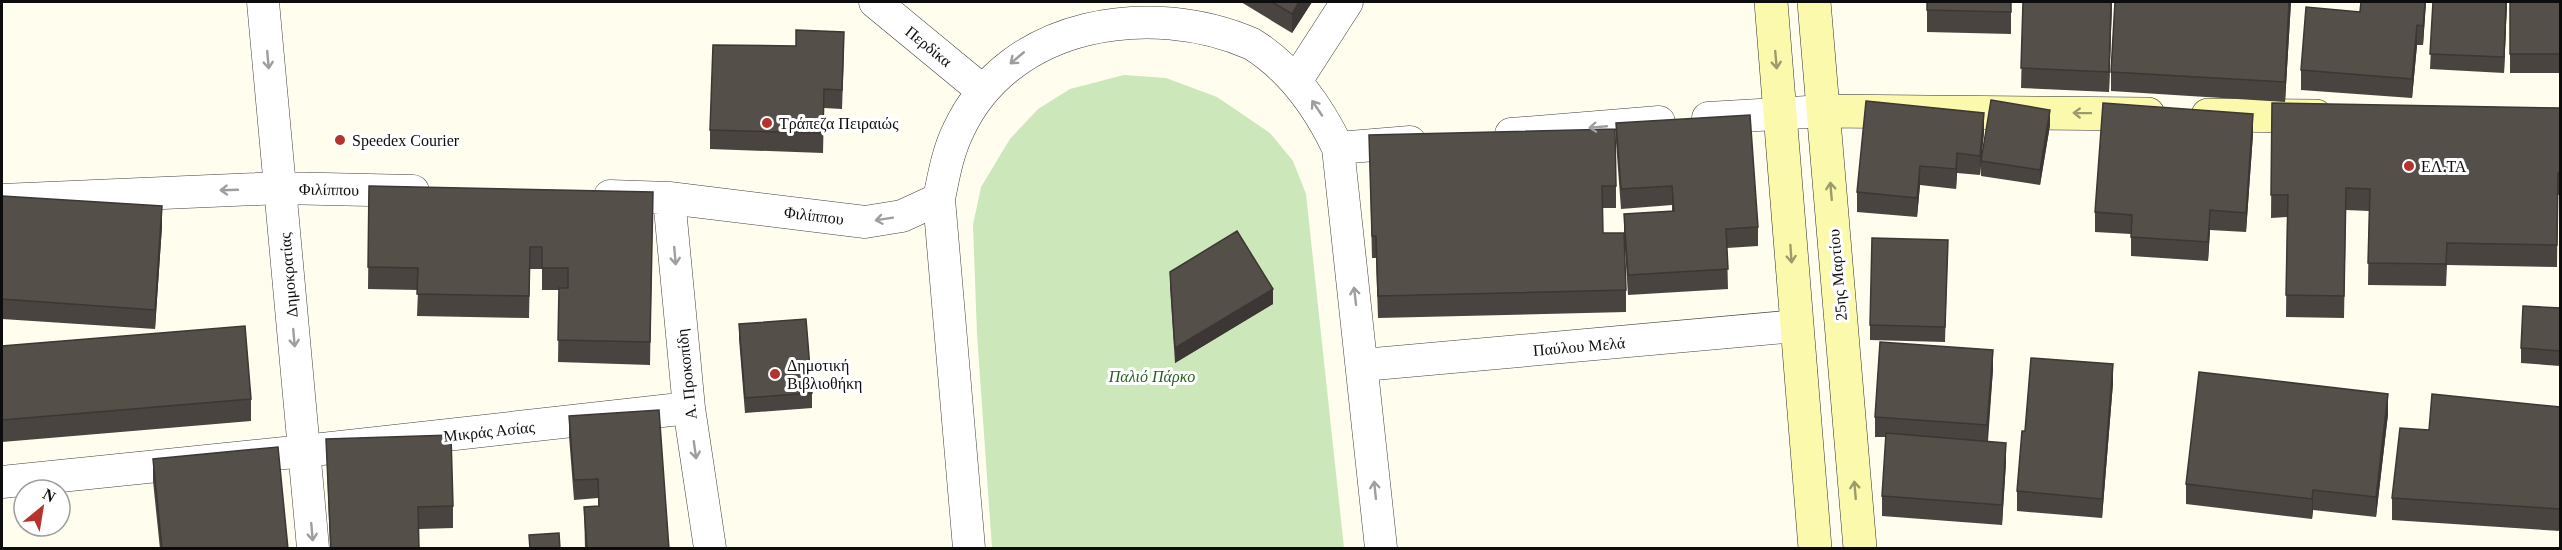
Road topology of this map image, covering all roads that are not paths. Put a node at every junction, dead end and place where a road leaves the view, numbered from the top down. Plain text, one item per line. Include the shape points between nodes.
1 (263, 2) edge
2 (874, 2) edge
3 (1347, 2) edge
4 (1771, 2) edge
5 (1815, 2) edge
6 (1145, 8) edge
7 (1296, 81) junction
8 (983, 91) junction
9 (1824, 111) junction
10 (1780, 112) junction
11 (2347, 116) edge
12 (1481, 136) edge
13 (1433, 140) edge
14 (1338, 148) junction
15 (280, 188) junction
16 (445, 192) edge
17 (587, 196) edge
18 (669, 198) junction
19 (939, 199) junction
20 (2, 200) edge
21 (1796, 326) junction
22 (1363, 365) junction
23 (689, 408) junction
24 (304, 451) junction
25 (2, 482) edge
26 (313, 549) edge
27 (710, 549) edge
28 (969, 549) edge
29 (1381, 549) edge
30 (1815, 549) edge
31 (1860, 549) edge

1 -> 15 street, Δημοκρατίας
2 - 8 street, Περδίκα
3 - 7 street
4 -> 10 main road
5 - 9 main road, 25ης Μαρτίου
6 - 7 street via 1222,30 1252,45
6 -> 8 street via 1056,34 1026,51
14 -> 7 street via 1323,117
8 - 19 street via 959,128 946,160
9 - 10 street
11 -> 9 main road
31 -> 9 main road, 25ης Μαρτίου
10 -> 12 street
10 -> 21 main road
13 - 14 street
22 -> 14 street
15 - 16 street, Φιλίππου
15 -> 20 street, Φιλίππου
15 -> 24 street, Δημοκρατίας
17 - 18 street, Φιλίππου
19 -> 18 street, Φιλίππου via 902,216 866,222
18 -> 23 street, Α. Προκοπίδη
19 - 28 street
21 - 22 street, Παύλου Μελά
21 - 30 main road
29 -> 22 street
23 - 24 street, Μικράς Ασίας
23 -> 27 street, Α. Προκοπίδη
24 - 25 street, Μικράς Ασίας
24 -> 26 street, Δημοκρατίας

